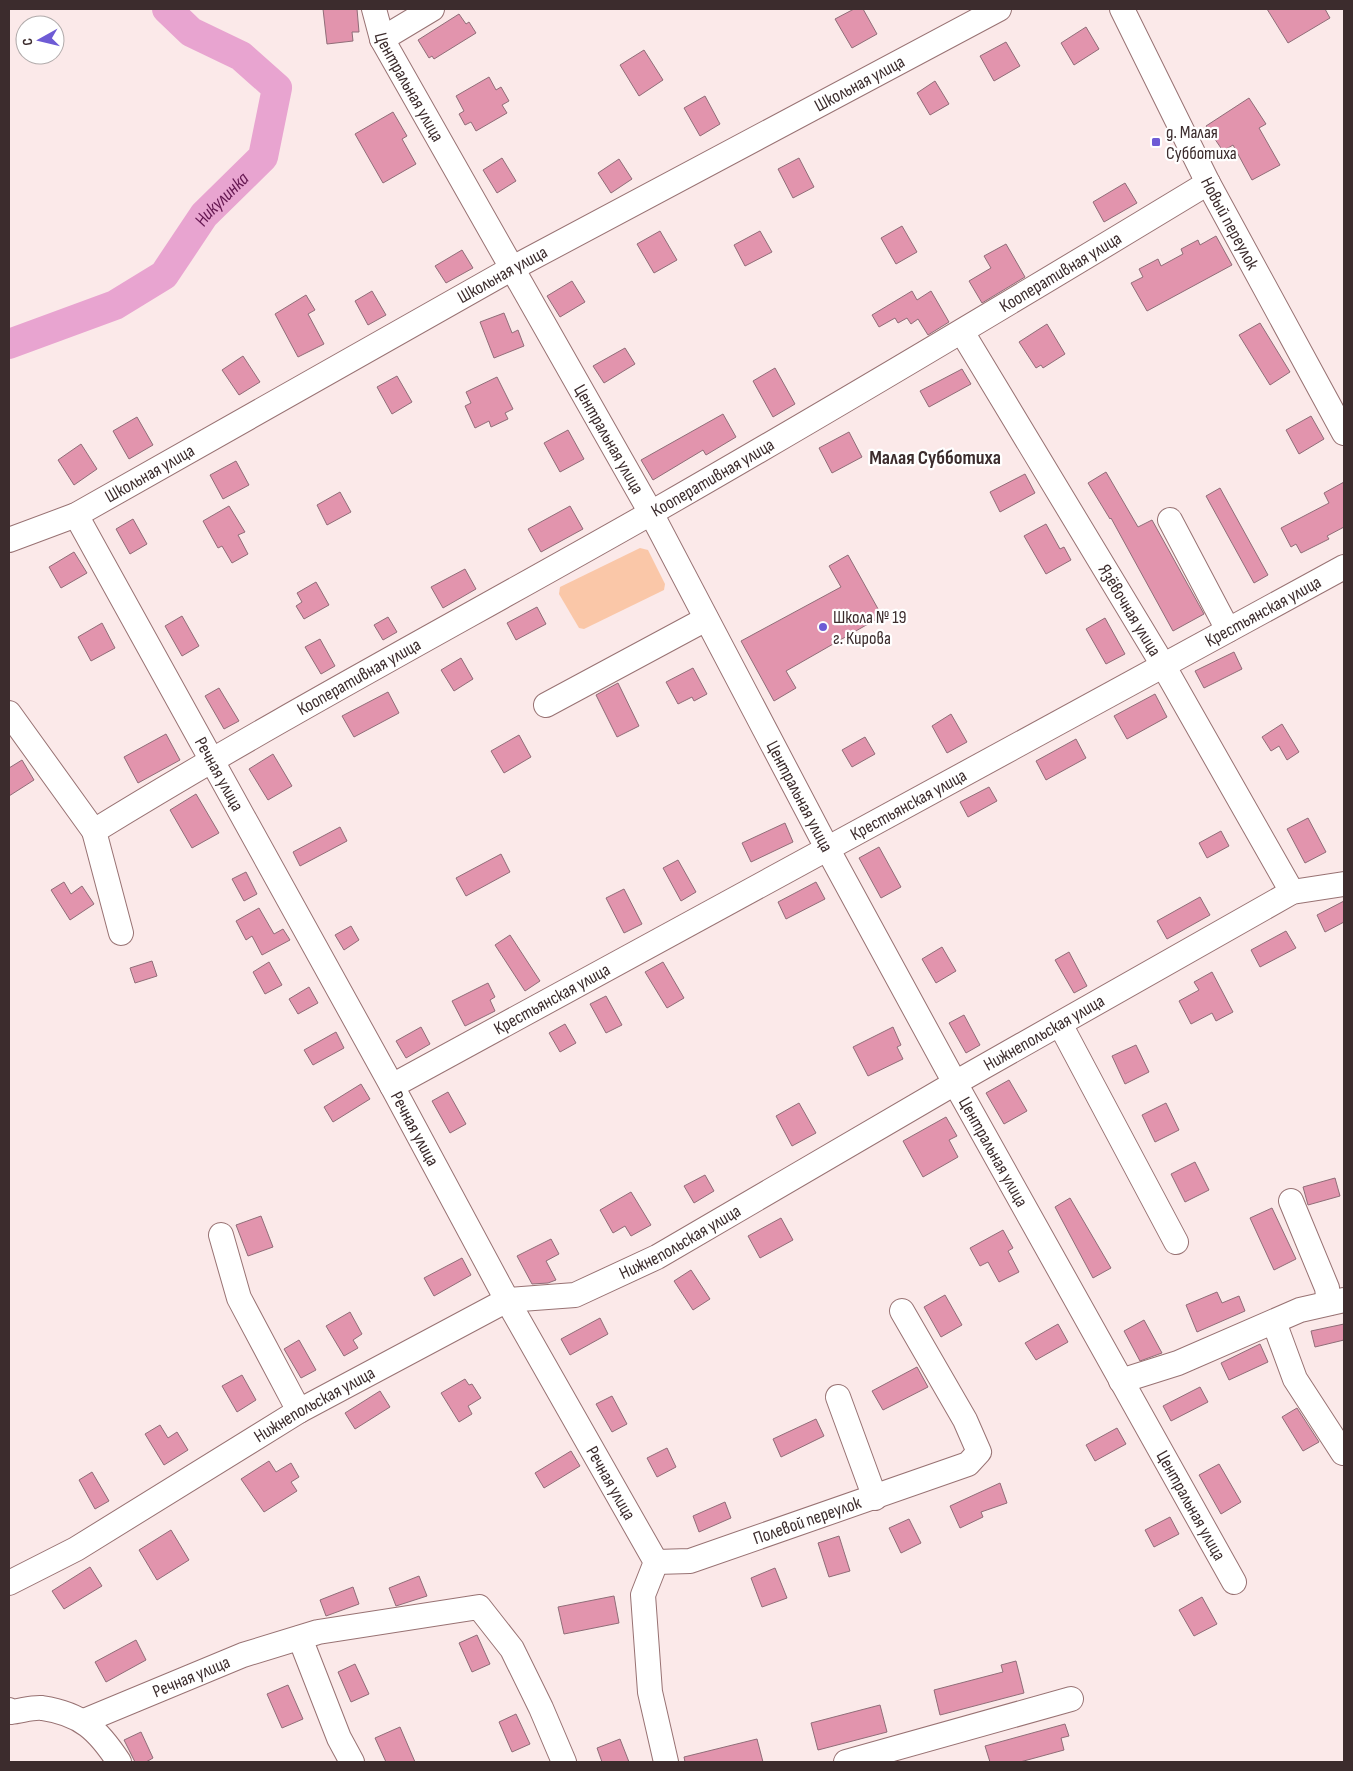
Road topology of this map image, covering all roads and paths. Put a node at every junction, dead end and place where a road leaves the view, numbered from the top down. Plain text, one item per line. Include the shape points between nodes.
1 (374, 9) edge
2 (432, 9) edge
3 (999, 9) edge
4 (1122, 9) edge
5 (382, 39) junction
6 (1208, 184) junction
7 (511, 269) junction
8 (962, 332) junction
9 (1344, 433) edge
10 (650, 514) junction
11 (76, 516) junction
12 (1170, 520) dead end
13 (9, 540) edge
14 (1344, 566) edge
15 (706, 619) junction
16 (1228, 630) junction
17 (1163, 665) junction
18 (546, 705) dead end
19 (9, 713) edge
20 (210, 759) junction
21 (94, 831) junction
22 (827, 848) junction
23 (1344, 884) edge
24 (1292, 892) junction
25 (121, 934) dead end
26 (1060, 1024) junction
27 (955, 1083) junction
28 (392, 1086) junction
29 (1291, 1202) dead end
30 (222, 1235) dead end
31 (1176, 1242) dead end
32 (507, 1300) junction
33 (1337, 1301) edge
34 (902, 1311) dead end
35 (1274, 1322) junction
36 (1121, 1381) junction
37 (838, 1397) dead end
38 (299, 1411) junction
39 (1343, 1453) edge
40 (875, 1498) junction
41 (656, 1562) junction
42 (1234, 1582) dead end
43 (9, 1583) edge
44 (300, 1638) junction
45 (1071, 1699) dead end
46 (9, 1710) edge
47 (84, 1720) junction
48 (119, 1762) edge
49 (352, 1762) edge
50 (564, 1762) edge
51 (666, 1762) edge
52 (846, 1762) edge

1 - 5 street, Центральная улица
2 - 5 street
3 - 7 street, Школьная улица
4 - 6 street, Новый переулок
5 - 7 street, Центральная улица
6 - 8 street, Кооперативная улица
6 - 9 street, Новый переулок
7 - 10 street, Центральная улица
7 - 11 street, Школьная улица
8 - 10 street, Кооперативная улица
8 - 17 street, Язёвочная улица
10 - 15 street, Центральная улица
10 - 20 street, Кооперативная улица
11 - 13 street, Школьная улица
11 - 20 street, Речная улица
12 - 16 street
14 - 16 street, Крестьянская улица
15 - 18 street
15 - 22 street, Центральная улица
16 - 17 street, Крестьянская улица
17 - 22 street, Крестьянская улица
17 - 24 street, Язёвочная улица
19 - 21 street
20 - 21 street, Кооперативная улица
20 - 28 street, Речная улица
21 - 25 street
22 - 27 street, Центральная улица
22 - 28 street, Крестьянская улица
23 - 24 street, Нижнепольская улица
24 - 26 street, Нижнепольская улица
26 - 27 street, Нижнепольская улица
26 - 31 street
27 - 32 street, Нижнепольская улица via 657,1257 575,1295
27 - 36 street, Центральная улица
28 - 32 street, Речная улица
29 - 33 street via 1327,1288
30 - 38 street via 239,1298
32 - 38 street, Нижнепольская улица
32 - 41 street, Речная улица
33 - 35 street via 1300,1310
34 - 40 street, Полевой переулок via 965,1420 978,1452 968,1464 956,1470
35 - 36 street via 1178,1364
35 - 39 street via 1295,1379
36 - 42 street, Центральная улица
37 - 40 street
38 - 43 street, Нижнепольская улица via 76,1549
40 - 41 street, Полевой переулок via 690,1561
41 - 51 street via 643,1595 650,1692
44 - 47 street, Речная улица via 243,1655
44 - 49 street via 339,1738
44 - 50 street, Речная улица via 318,1632 479,1607 512,1649
45 - 52 street
46 - 47 street via 41,1708
47 - 48 street via 104,1739

